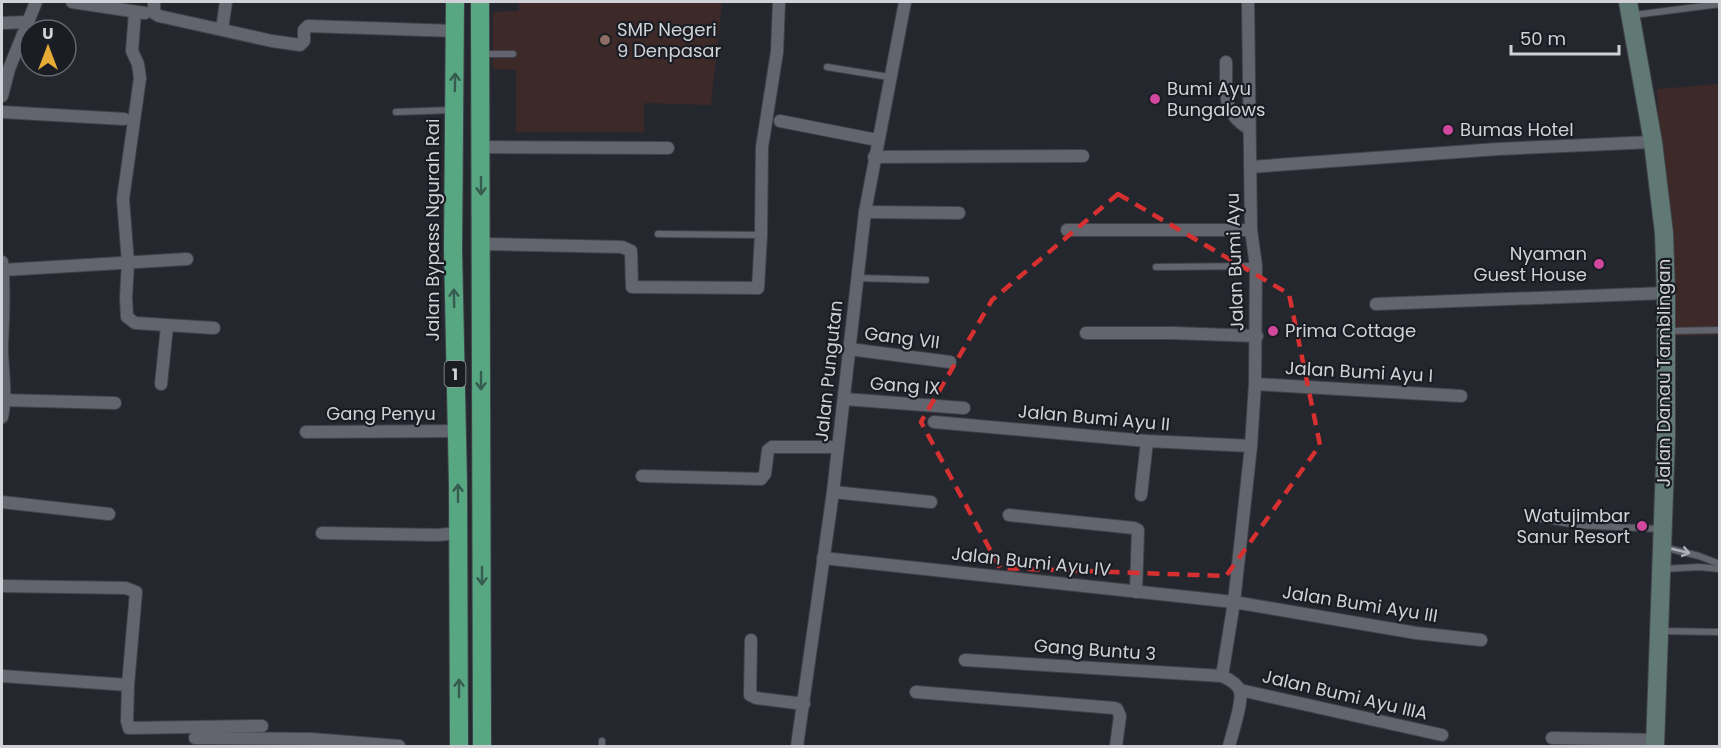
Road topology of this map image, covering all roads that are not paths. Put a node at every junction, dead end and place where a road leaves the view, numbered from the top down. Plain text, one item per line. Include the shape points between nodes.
1 (36, 2) edge
2 (72, 2) edge
3 (154, 2) edge
4 (226, 2) edge
5 (455, 2) edge
6 (480, 2) edge
7 (779, 2) edge
8 (905, 2) edge
9 (1248, 2) edge
10 (1719, 4) edge
11 (1630, 9) edge
12 (29, 18) edge
13 (18, 22) edge
14 (2, 23) edge
15 (222, 28) junction
16 (455, 31) junction
17 (18, 41) edge
18 (480, 54) junction
19 (513, 54) dead end
20 (1226, 62) dead end
21 (827, 67) dead end
22 (5, 69) edge
23 (889, 77) junction
24 (2, 96) edge
25 (454, 109) junction
26 (2, 112) edge
27 (396, 112) dead end
28 (124, 119) dead end
29 (780, 121) dead end
30 (1249, 129) junction
31 (877, 140) junction
32 (1653, 142) junction
33 (480, 147) junction
34 (668, 148) dead end
35 (1083, 156) dead end
36 (874, 157) junction
37 (1250, 167) junction
38 (865, 212) junction
39 (958, 213) dead end
40 (1067, 230) dead end
41 (1251, 230) junction
42 (658, 234) dead end
43 (761, 236) junction
44 (481, 244) junction
45 (187, 259) dead end
46 (128, 262) junction
47 (2, 266) edge
48 (1256, 266) junction
49 (1156, 267) dead end
50 (857, 278) junction
51 (926, 280) dead end
52 (1666, 293) junction
53 (3, 298) edge
54 (1376, 304) dead end
55 (167, 326) junction
56 (214, 328) dead end
57 (1719, 330) edge
58 (1667, 331) junction
59 (1086, 333) dead end
60 (1257, 336) junction
61 (2, 348) edge
62 (849, 349) junction
63 (950, 362) dead end
64 (161, 384) dead end
65 (1255, 384) junction
66 (1461, 396) dead end
67 (844, 399) junction
68 (3, 400) edge
69 (115, 403) dead end
70 (964, 408) dead end
71 (2, 417) edge
72 (934, 422) dead end
73 (457, 431) junction
74 (306, 432) dead end
75 (1147, 441) junction
76 (1251, 446) junction
77 (838, 447) junction
78 (642, 476) dead end
79 (833, 492) junction
80 (1142, 495) dead end
81 (2, 502) edge
82 (931, 502) dead end
83 (109, 514) dead end
84 (1010, 515) dead end
85 (1536, 518) dead end
86 (322, 532) dead end
87 (458, 534) junction
88 (1662, 538) junction
89 (823, 558) junction
90 (1719, 564) edge
91 (1662, 569) junction
92 (1719, 569) edge
93 (2, 586) edge
94 (1136, 592) junction
95 (1234, 602) junction
96 (1660, 632) junction
97 (1719, 632) edge
98 (752, 640) dead end
99 (1481, 640) dead end
100 (965, 660) dead end
101 (2, 676) edge
102 (1222, 676) junction
103 (128, 685) junction
104 (1240, 690) junction
105 (916, 692) dead end
106 (804, 704) junction
107 (262, 726) dead end
108 (1442, 735) dead end
109 (195, 738) dead end
110 (1552, 738) dead end
111 (284, 742) edge
112 (310, 743) edge
113 (1656, 743) edge
114 (399, 747) edge
115 (459, 747) edge
116 (482, 747) edge
117 (797, 747) edge
118 (1116, 747) edge
119 (1228, 747) edge

1 - 12 street
2 - 46 street via 140,13 132,51 140,78 123,199
3 - 15 street via 154,13 159,16
4 - 15 street
5 - 16 highway, Jalan Bypass Ngurah Rai / 1
6 - 18 highway, 1
7 - 43 street via 777,52 762,147
8 - 23 street, Jalan Pungutan
9 - 30 street
10 - 11 lane
11 - 32 street, Jalan Danau Tamblingan
13 - 14 street
15 - 16 street via 300,45 308,26
25 -> 16 highway, Jalan Bypass Ngurah Rai / 1
17 - 22 street
18 - 19 lane
18 - 33 highway, 1
20 - 30 street via 1228,107 1235,119
21 - 23 lane
22 - 24 street
23 - 31 street, Jalan Pungutan
25 - 27 lane
73 -> 25 highway, Jalan Bypass Ngurah Rai / 1
26 - 28 street
29 - 31 street
30 - 37 street
31 - 36 street, Jalan Pungutan
32 - 37 street, Jalan Bumi Ayu
32 - 52 street, Jalan Danau Tamblingan via 1664,233
33 - 34 street
33 -> 44 highway, 1
35 - 36 street
36 - 38 street, Jalan Pungutan
37 - 41 street, Jalan Bumi Ayu
38 - 39 street
38 - 50 street, Jalan Pungutan
40 - 41 street
41 - 48 street, Jalan Bumi Ayu
42 - 43 lane
43 - 44 street via 759,286 755,288 632,287 631,251 622,247
44 -> 116 highway, 1
45 - 46 street
46 - 47 street
46 - 55 street via 128,317 135,324
47 - 53 street
48 - 49 lane
48 - 60 street, Jalan Bumi Ayu
50 - 51 lane
50 - 62 street, Jalan Pungutan
52 - 54 street
52 - 58 street, Jalan Danau Tamblingan
53 - 61 street
55 - 56 street
55 - 64 street
57 - 58 lane
58 - 88 street, Jalan Danau Tamblingan
59 - 60 street
60 - 65 street, Jalan Bumi Ayu
61 - 68 street
62 - 63 street, Gang VII
62 - 67 street, Jalan Pungutan
65 - 66 street, Jalan Bumi Ayu I
65 - 76 street, Jalan Bumi Ayu
67 - 70 street, Gang IX
67 - 77 street, Jalan Pungutan
68 - 69 street
68 - 71 street
72 - 75 street, Jalan Bumi Ayu II
73 - 74 street, Gang Penyu
87 -> 73 highway, Jalan Bypass Ngurah Rai / 1
75 - 76 street, Jalan Bumi Ayu II
75 - 80 street
76 - 95 street, Jalan Bumi Ayu
77 - 78 street via 772,447 761,479
77 - 79 street, Jalan Pungutan
79 - 82 street
79 - 89 street, Jalan Pungutan
81 - 83 street
84 - 94 street via 1138,530
85 - 88 lane
86 - 87 street
115 -> 87 highway, Jalan Bypass Ngurah Rai / 1
88 -> 90 lane
88 - 91 street, Jalan Danau Tamblingan
89 - 94 street, Jalan Bumi Ayu IV
89 - 106 street, Jalan Pungutan
91 - 92 lane
91 - 96 street, Jalan Danau Tamblingan
93 - 103 street via 133,589 137,600
94 - 95 street, Jalan Bumi Ayu IV
95 - 99 street, Jalan Bumi Ayu III
95 - 102 street, Jalan Bumi Ayu
96 - 97 lane
96 - 113 street, Jalan Danau Tamblingan
98 - 106 street via 750,695
100 - 102 street, Gang Buntu 3
101 - 103 street
102 - 104 street
103 - 107 street via 129,728
104 - 108 street, Jalan Bumi Ayu IIIA
104 - 119 street
105 - 118 street via 1114,708 1119,716
106 - 117 street, Jalan Pungutan
109 - 111 street
110 - 113 street
111 - 112 street
112 - 114 street

